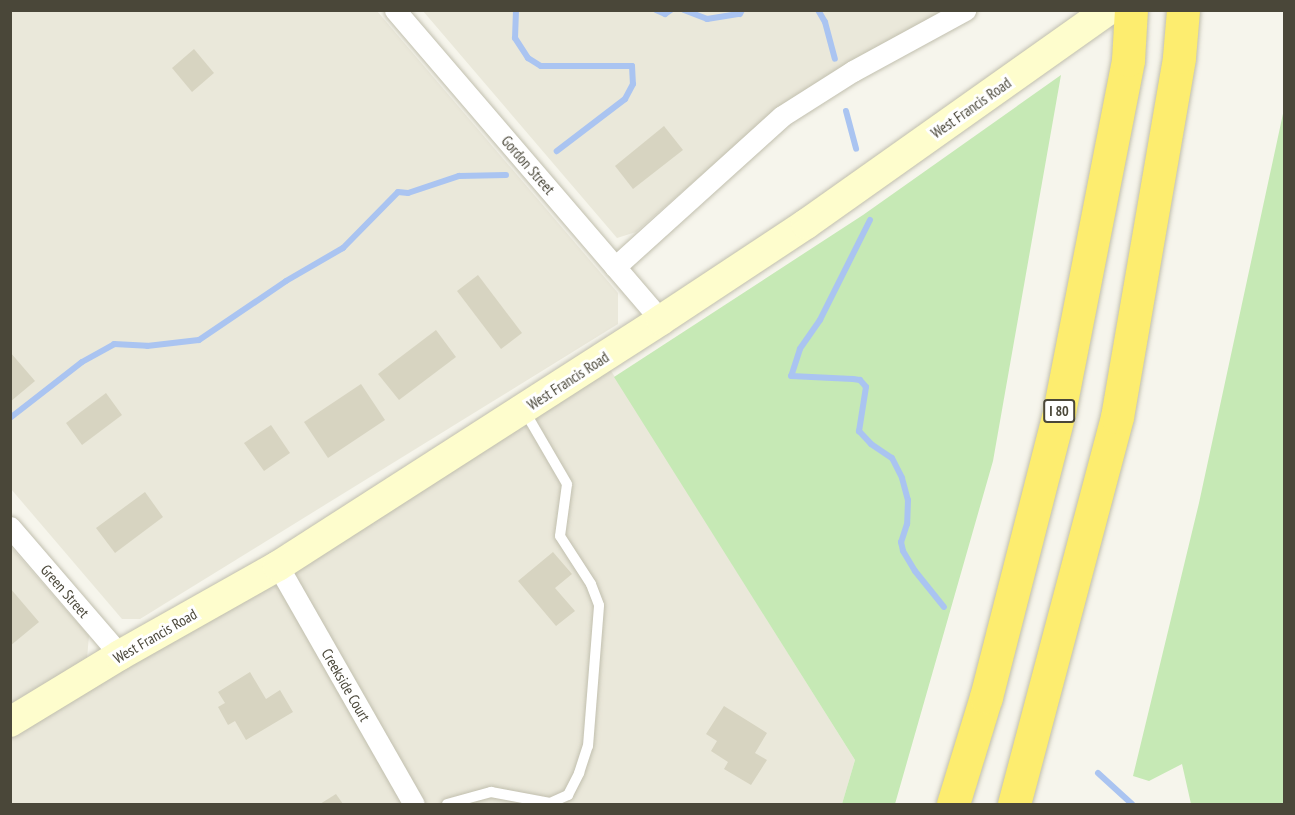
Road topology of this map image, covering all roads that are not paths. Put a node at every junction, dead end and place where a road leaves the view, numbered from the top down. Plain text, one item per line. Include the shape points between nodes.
1 (395, 10) edge
2 (964, 10) edge
3 (1107, 10) edge
4 (1131, 10) edge
5 (1183, 10) edge
6 (615, 267) junction
7 (661, 320) junction
8 (524, 410) junction
9 (10, 527) edge
10 (278, 566) junction
11 (120, 655) junction
12 (10, 722) edge
13 (414, 804) edge
14 (447, 804) edge
15 (952, 804) edge
16 (1014, 804) edge

1 - 6 street, Gordon Street
2 - 6 street via 853,71 782,116
3 - 7 street, West Francis Road via 806,224
4 - 15 highway, I 80 via 1128,60 1059,411 986,697
5 - 16 highway via 1179,57 1117,417
6 - 7 street, Gordon Street
7 - 8 street, West Francis Road
8 - 10 street, West Francis Road
8 - 14 lane via 567,484 560,536 591,584 599,605 588,746 568,795 550,803 491,792
9 - 11 street, Green Street
10 - 11 street, West Francis Road
10 - 13 street, Creekside Court
11 - 12 street, West Francis Road

